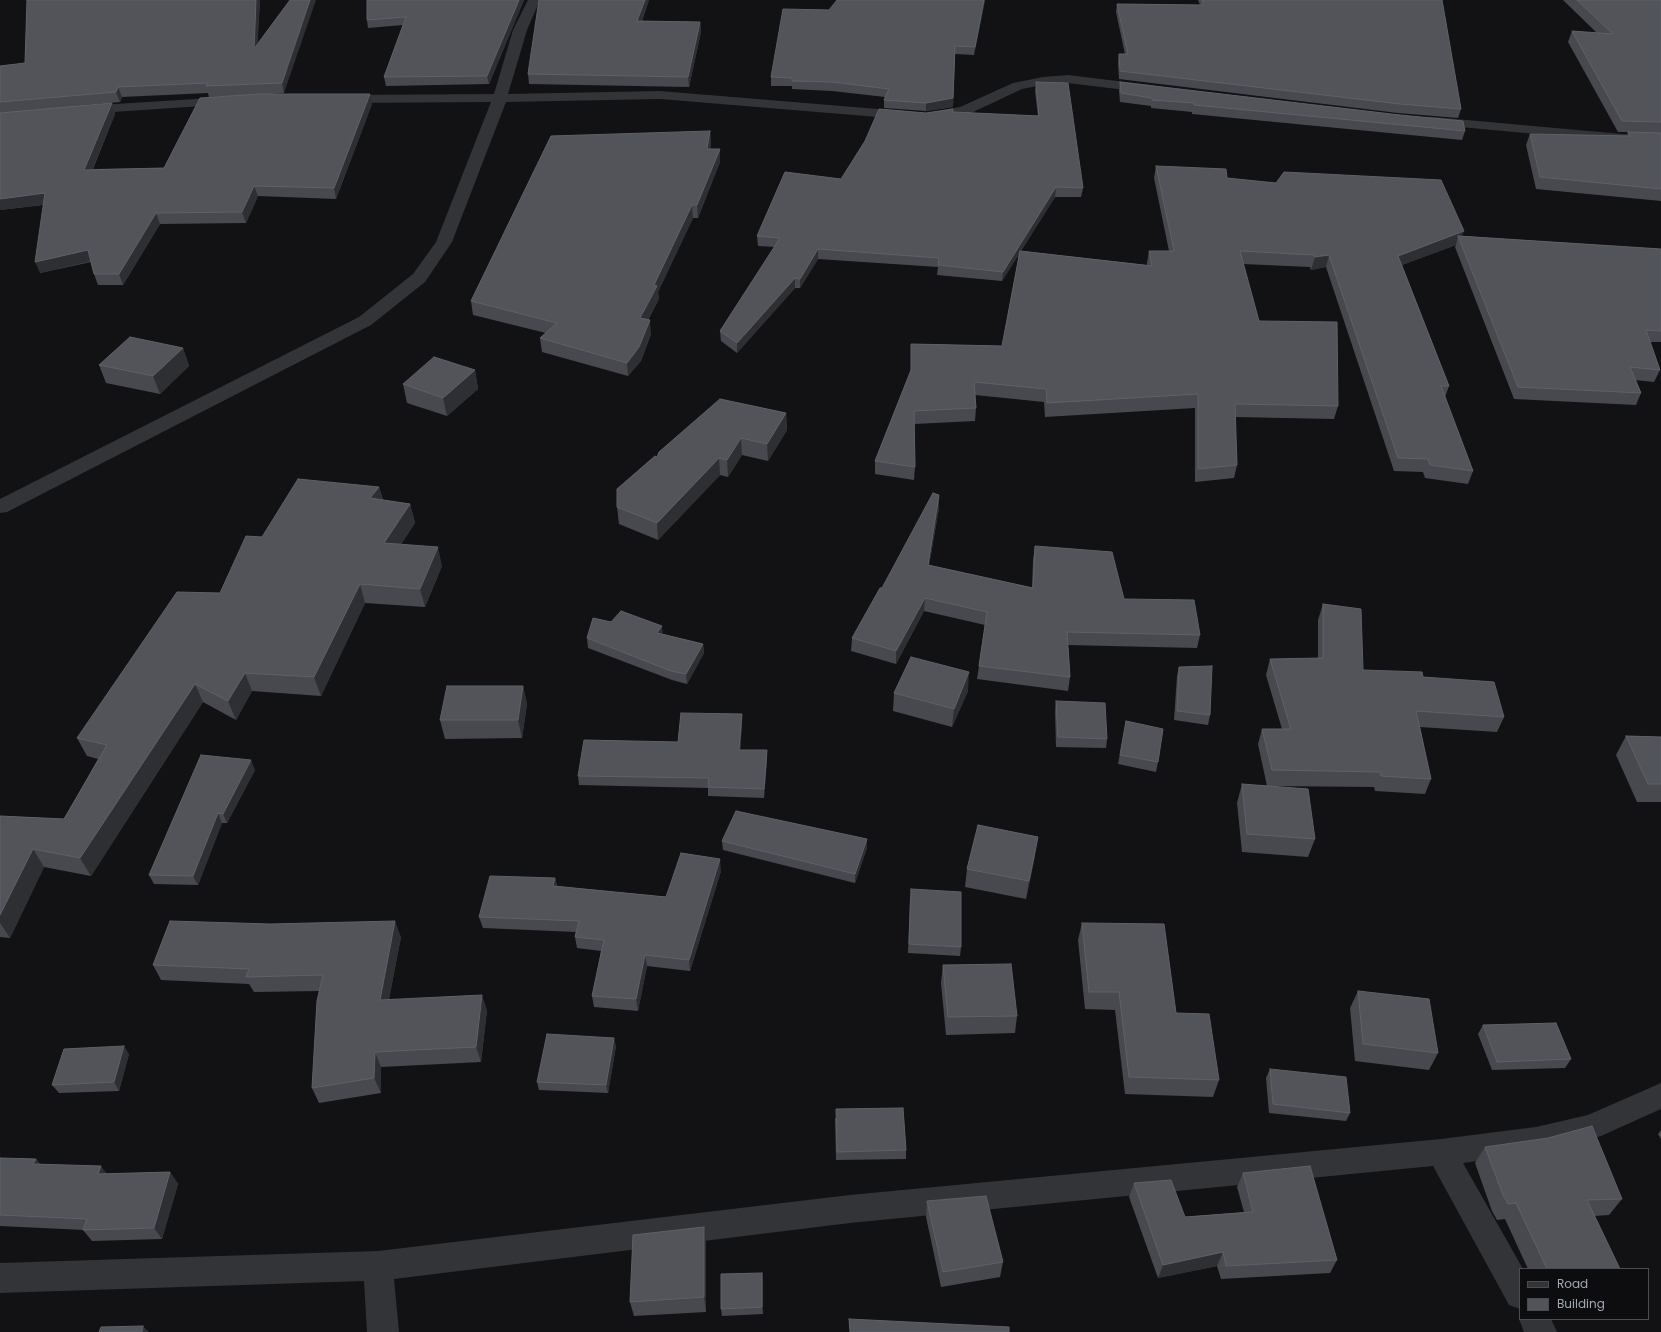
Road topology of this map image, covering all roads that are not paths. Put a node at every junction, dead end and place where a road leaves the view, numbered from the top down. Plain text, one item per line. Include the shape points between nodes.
1 (534, 0) edge
2 (1162, 90) edge
3 (500, 98) junction
4 (326, 99) edge
5 (240, 100) edge
6 (70, 111) edge
7 (1421, 120) edge
8 (1661, 139) edge
9 (0, 506) edge
10 (1661, 1096) edge
11 (1440, 1152) junction
12 (378, 1266) junction
13 (0, 1278) edge
14 (1519, 1292) edge
15 (1535, 1320) edge
16 (383, 1332) edge
17 (1541, 1332) edge

1 - 3 street via 520,30
2 - 3 street via 1068,79 1042,81 1018,86 964,111 926,117 660,95
3 - 4 street
3 - 9 street via 444,242 419,278 366,321
5 - 6 street
7 - 8 street via 1622,138
10 - 11 street via 1591,1127 1536,1140
11 - 12 street via 850,1209
11 - 14 street
12 - 13 street
12 - 16 street
15 - 17 street

